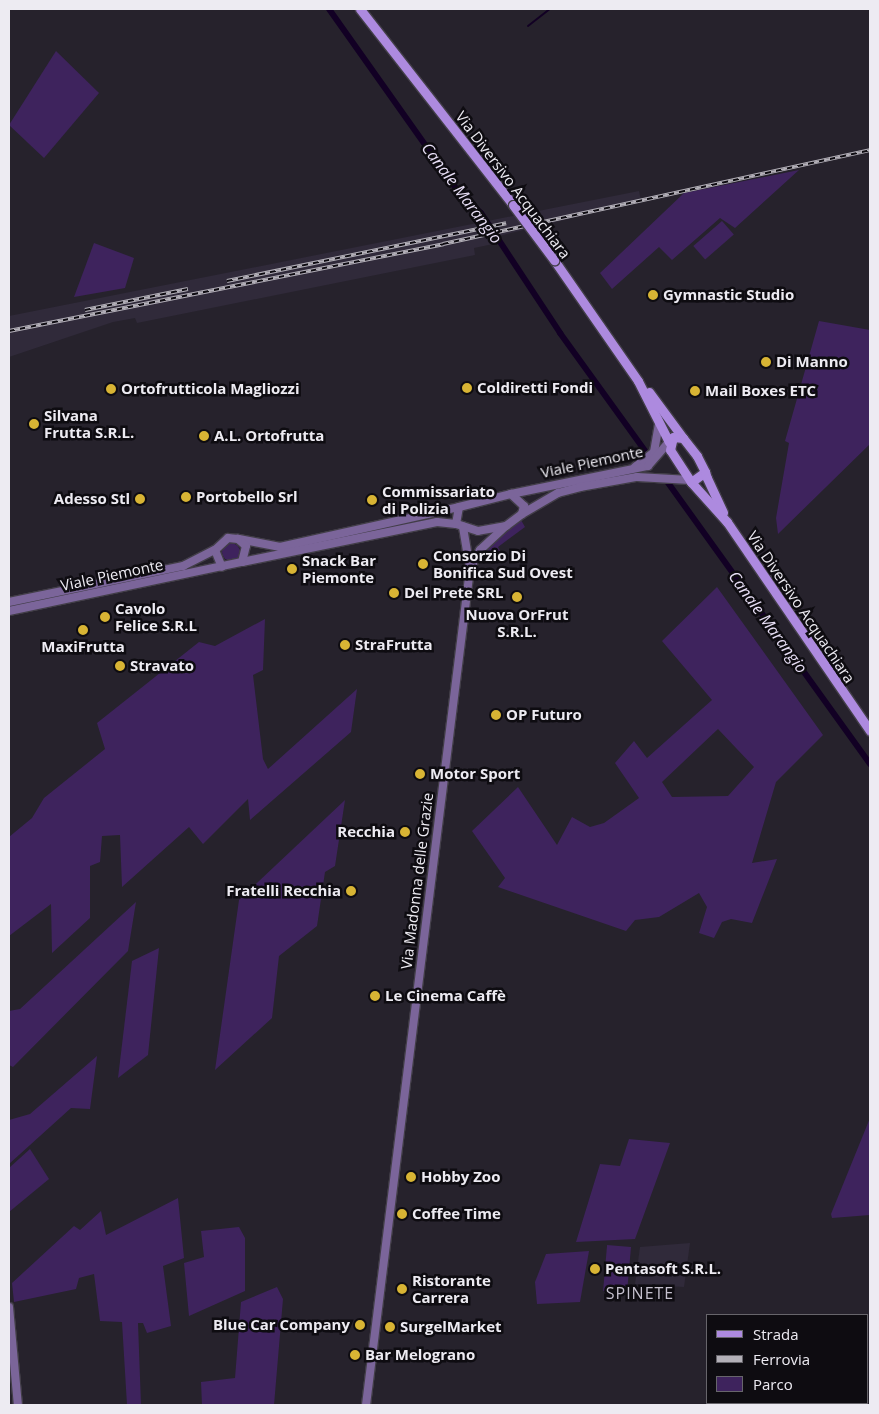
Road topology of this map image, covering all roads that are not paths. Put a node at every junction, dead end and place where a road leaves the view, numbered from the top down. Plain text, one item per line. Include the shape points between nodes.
1 (360, 9) edge
2 (638, 381) junction
3 (659, 423) junction
4 (683, 438) junction
5 (669, 442) junction
6 (631, 470) junction
7 (705, 472) junction
8 (691, 481) junction
9 (511, 494) junction
10 (459, 507) junction
11 (522, 514) junction
12 (727, 522) junction
13 (459, 525) junction
14 (506, 526) junction
15 (238, 538) junction
16 (215, 550) junction
17 (242, 562) junction
18 (222, 567) junction
19 (470, 569) junction
20 (9, 602) edge
21 (9, 611) edge
22 (870, 731) edge
23 (9, 1306) edge
24 (18, 1405) edge
25 (366, 1405) edge

1 - 2 main road, Via Diversivo Acquachiara, bridge via 513,205
2 - 3 main road
2 - 4 main road
3 - 5 main road
3 - 6 street via 654,452
4 - 5 main road via 673,437
4 - 7 main road
5 - 6 street, Viale Piemonte via 657,460
5 - 8 main road
6 - 9 street, Viale Piemonte
7 - 8 main road
7 - 12 main road
8 - 11 street, Viale Piemonte via 637,477 588,486 558,493
8 - 12 main road
9 - 10 street, Viale Piemonte
9 - 11 street via 522,500
10 - 13 street
10 - 15 street, Viale Piemonte via 280,547
11 - 14 street, Viale Piemonte
12 - 22 main road, Via Diversivo Acquachiara
13 - 14 street, Viale Piemonte via 478,532
13 - 17 street, Viale Piemonte via 436,522
13 - 19 street
14 - 19 street via 480,550
15 - 16 street, Viale Piemonte via 228,538
15 - 17 street via 246,546
16 - 18 street
16 - 20 street, Viale Piemonte via 184,566
17 - 18 street, Viale Piemonte
18 - 21 street, Viale Piemonte
19 - 25 street, Via Madonna delle Grazie
23 - 24 street

